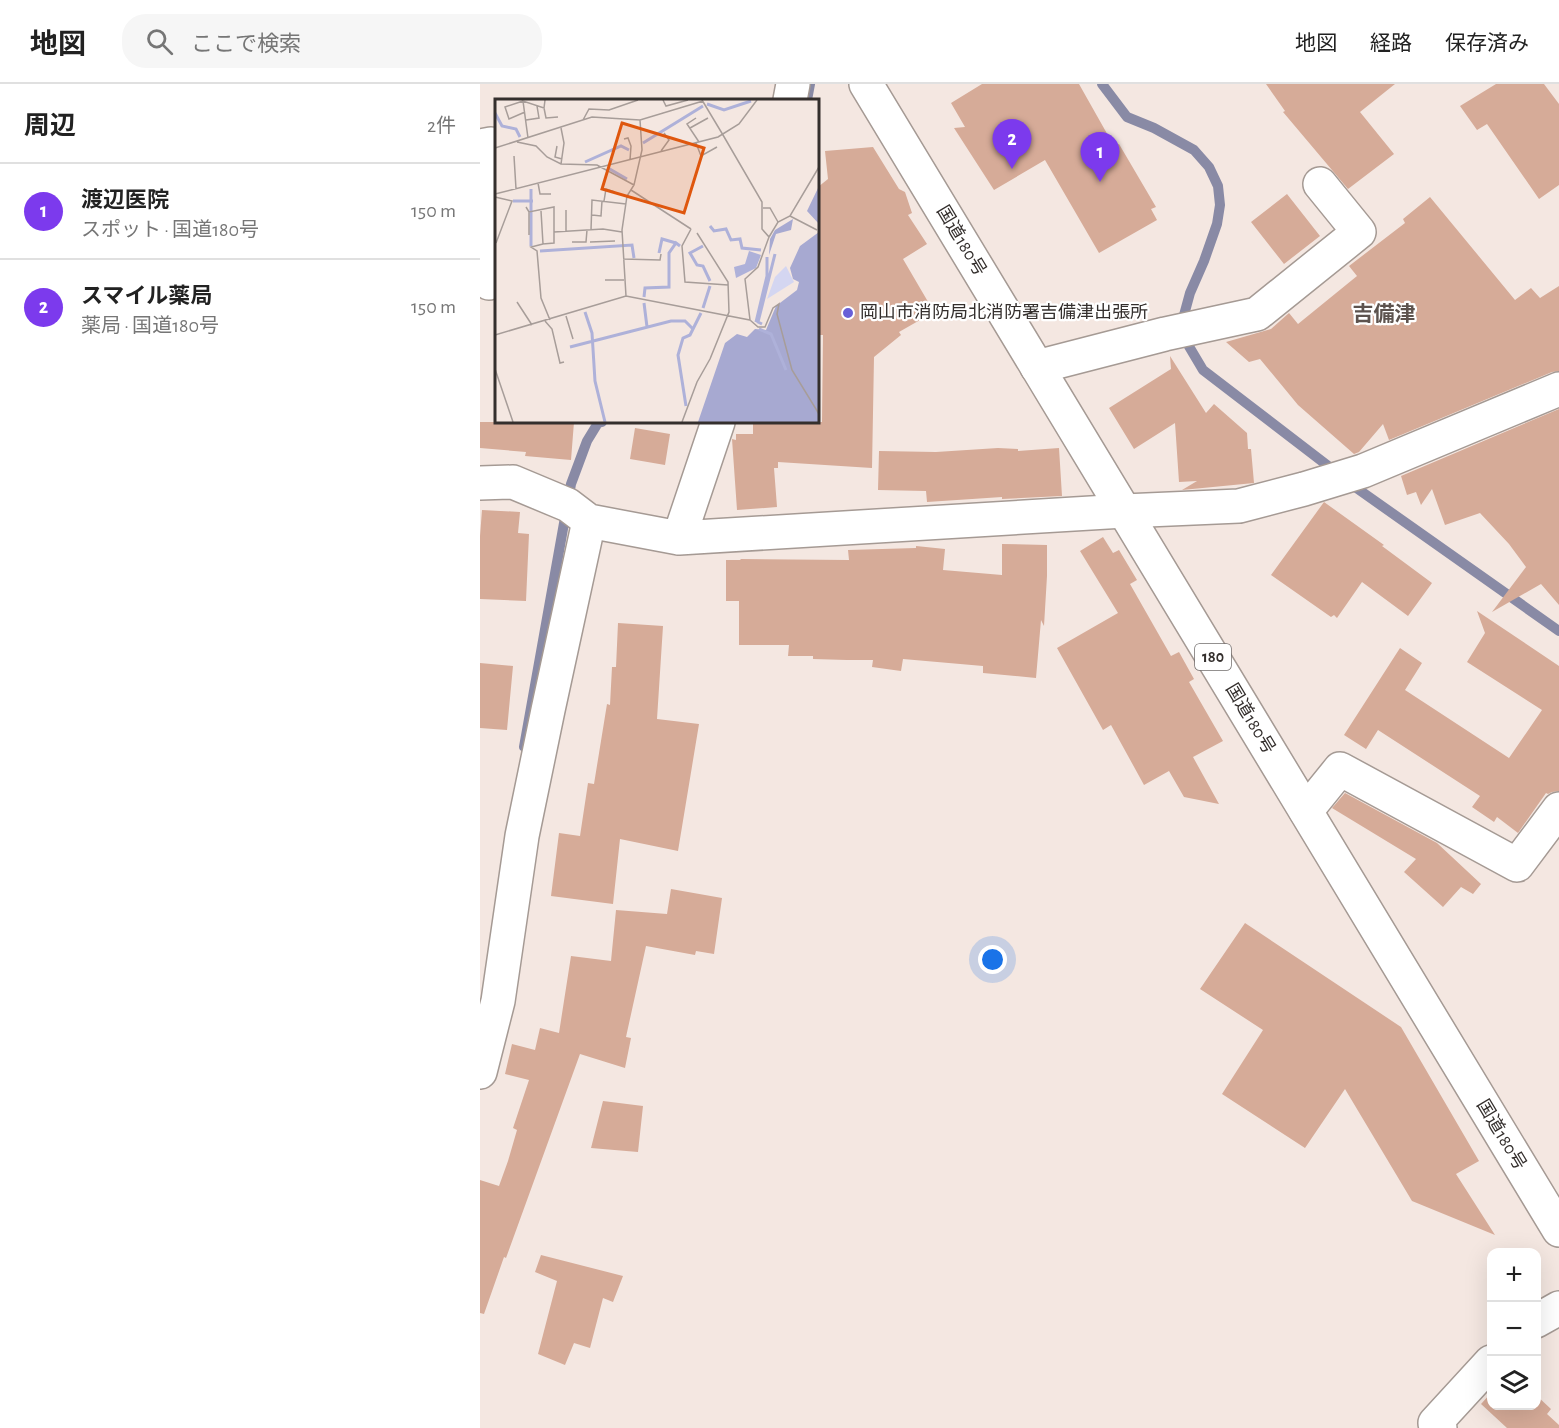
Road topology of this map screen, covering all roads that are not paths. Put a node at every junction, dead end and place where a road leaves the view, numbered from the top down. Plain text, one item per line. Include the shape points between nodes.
1 (793, 84) edge
2 (866, 84) edge
3 (790, 99) edge
4 (480, 146) edge
5 (1320, 184) dead end
6 (489, 283) dead end
7 (1037, 367) junction
8 (1559, 389) edge
9 (718, 423) edge
10 (480, 483) edge
11 (1124, 511) junction
12 (590, 521) junction
13 (680, 538) junction
14 (1559, 809) edge
15 (1306, 811) junction
16 (480, 1072) edge
17 (1554, 1210) edge
18 (1559, 1308) edge
19 (1541, 1318) edge
20 (1487, 1366) edge
21 (1440, 1428) edge

1 - 3 main road
2 - 7 main road, 国道180号 / 180
4 - 6 main road via 491,144
5 - 7 main road via 1359,232 1257,314
7 - 11 main road, 国道180号 / 180
8 - 11 main road via 1363,471 1305,489 1239,506
9 - 13 main road
10 - 12 main road via 513,482 568,505
11 - 13 main road
11 - 15 main road, 国道180号 / 180
12 - 13 main road
12 - 16 main road via 522,836 498,1001
14 - 15 main road via 1517,865 1340,769
15 - 17 main road, 国道180号 / 180
18 - 19 main road
20 - 21 main road via 1435,1423

